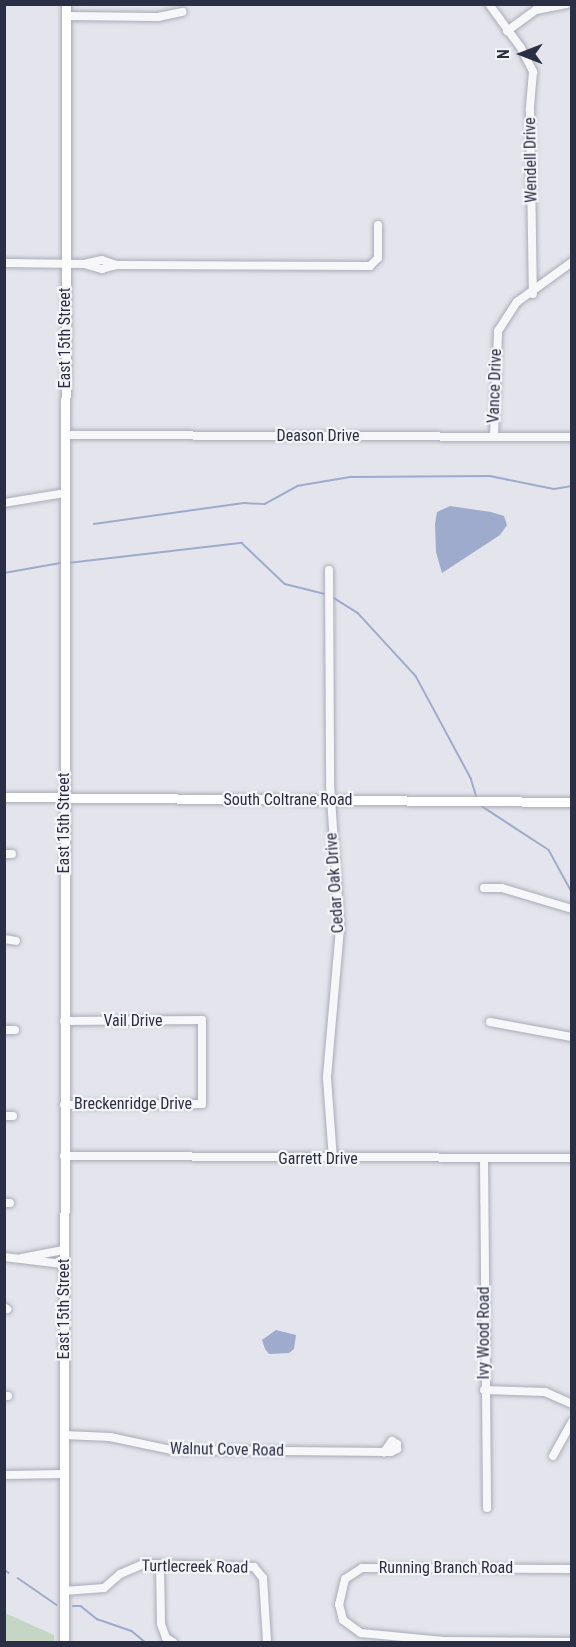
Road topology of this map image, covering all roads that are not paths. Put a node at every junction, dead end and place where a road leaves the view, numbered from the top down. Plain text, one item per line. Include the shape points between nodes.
1 (66, 4) edge
2 (489, 4) edge
3 (567, 4) edge
4 (182, 12) dead end
5 (66, 16) junction
6 (507, 31) junction
7 (378, 225) dead end
8 (572, 262) edge
9 (4, 263) edge
10 (65, 263) junction
11 (533, 294) junction
12 (65, 435) junction
13 (494, 436) junction
14 (572, 437) edge
15 (64, 493) junction
16 (4, 503) edge
17 (329, 570) dead end
18 (4, 797) edge
19 (64, 797) junction
20 (330, 801) junction
21 (572, 802) edge
22 (484, 888) dead end
23 (572, 909) edge
24 (4, 939) edge
25 (16, 941) dead end
26 (64, 1021) junction
27 (490, 1022) dead end
28 (4, 1030) edge
29 (15, 1030) dead end
30 (572, 1037) edge
31 (202, 1104) joint
32 (64, 1105) junction
33 (63, 1156) junction
34 (484, 1158) junction
35 (572, 1158) edge
36 (333, 1159) junction
37 (63, 1250) junction
38 (4, 1257) edge
39 (22, 1258) junction
40 (63, 1264) junction
41 (484, 1390) junction
42 (572, 1404) edge
43 (572, 1422) edge
44 (64, 1435) junction
45 (388, 1452) dead end
46 (553, 1456) dead end
47 (64, 1474) junction
48 (4, 1475) edge
49 (487, 1508) dead end
50 (160, 1565) junction
51 (572, 1569) edge
52 (64, 1591) junction
53 (422, 1641) edge
54 (64, 1642) edge
55 (173, 1642) edge
56 (267, 1642) edge
57 (572, 1642) edge

1 - 5 main road, East 15th Street
2 - 6 street, Wendell Drive
3 - 6 street via 536,10
4 - 5 street via 158,17
5 - 10 main road, East 15th Street
6 - 11 street, Wendell Drive via 533,72
7 - 10 street via 378,258 369,266 116,265 102,260
8 - 11 street, Vance Drive
9 - 10 street
10 - 12 main road, East 15th Street
11 - 13 street, Vance Drive via 517,302 498,331
12 - 13 street, Deason Drive
12 - 15 main road, East 15th Street
13 - 14 street, Deason Drive
15 - 16 street
15 - 19 main road, East 15th Street
17 - 20 street, Cedar Oak Drive
18 - 19 main road, South Coltrane Road
19 - 20 main road, South Coltrane Road
19 - 26 main road, East 15th Street
20 - 21 main road, South Coltrane Road
20 - 36 street, Cedar Oak Drive via 340,928 327,1078
22 - 23 street via 502,888
24 - 25 street
26 - 31 street, Vail Drive via 202,1020
26 - 32 main road, East 15th Street
27 - 30 street
28 - 29 street
31 - 32 street, Breckenridge Drive
32 - 33 main road, East 15th Street
33 - 36 street, Garrett Drive
33 - 37 main road, East 15th Street
34 - 35 street, Garrett Drive
34 - 36 street, Garrett Drive
34 - 41 street, Ivy Wood Road
37 - 39 street
37 - 40 main road, East 15th Street
38 - 39 street
39 - 40 street
40 - 44 main road, East 15th Street
41 - 42 street via 545,1392
41 - 49 street, Ivy Wood Road
43 - 46 street
44 - 45 street, Walnut Cove Road via 110,1437 171,1450
44 - 47 main road, East 15th Street
47 - 48 street
47 - 52 main road, East 15th Street
50 - 52 street, Turtlecreek Road via 131,1568 95,1591
50 - 55 street via 161,1624 166,1638
50 - 56 street, Turtlecreek Road via 243,1566 260,1570
51 - 53 street, Running Branch Road via 362,1568 345,1579 339,1598 343,1620 355,1630
52 - 54 main road, East 15th Street
53 - 57 street

